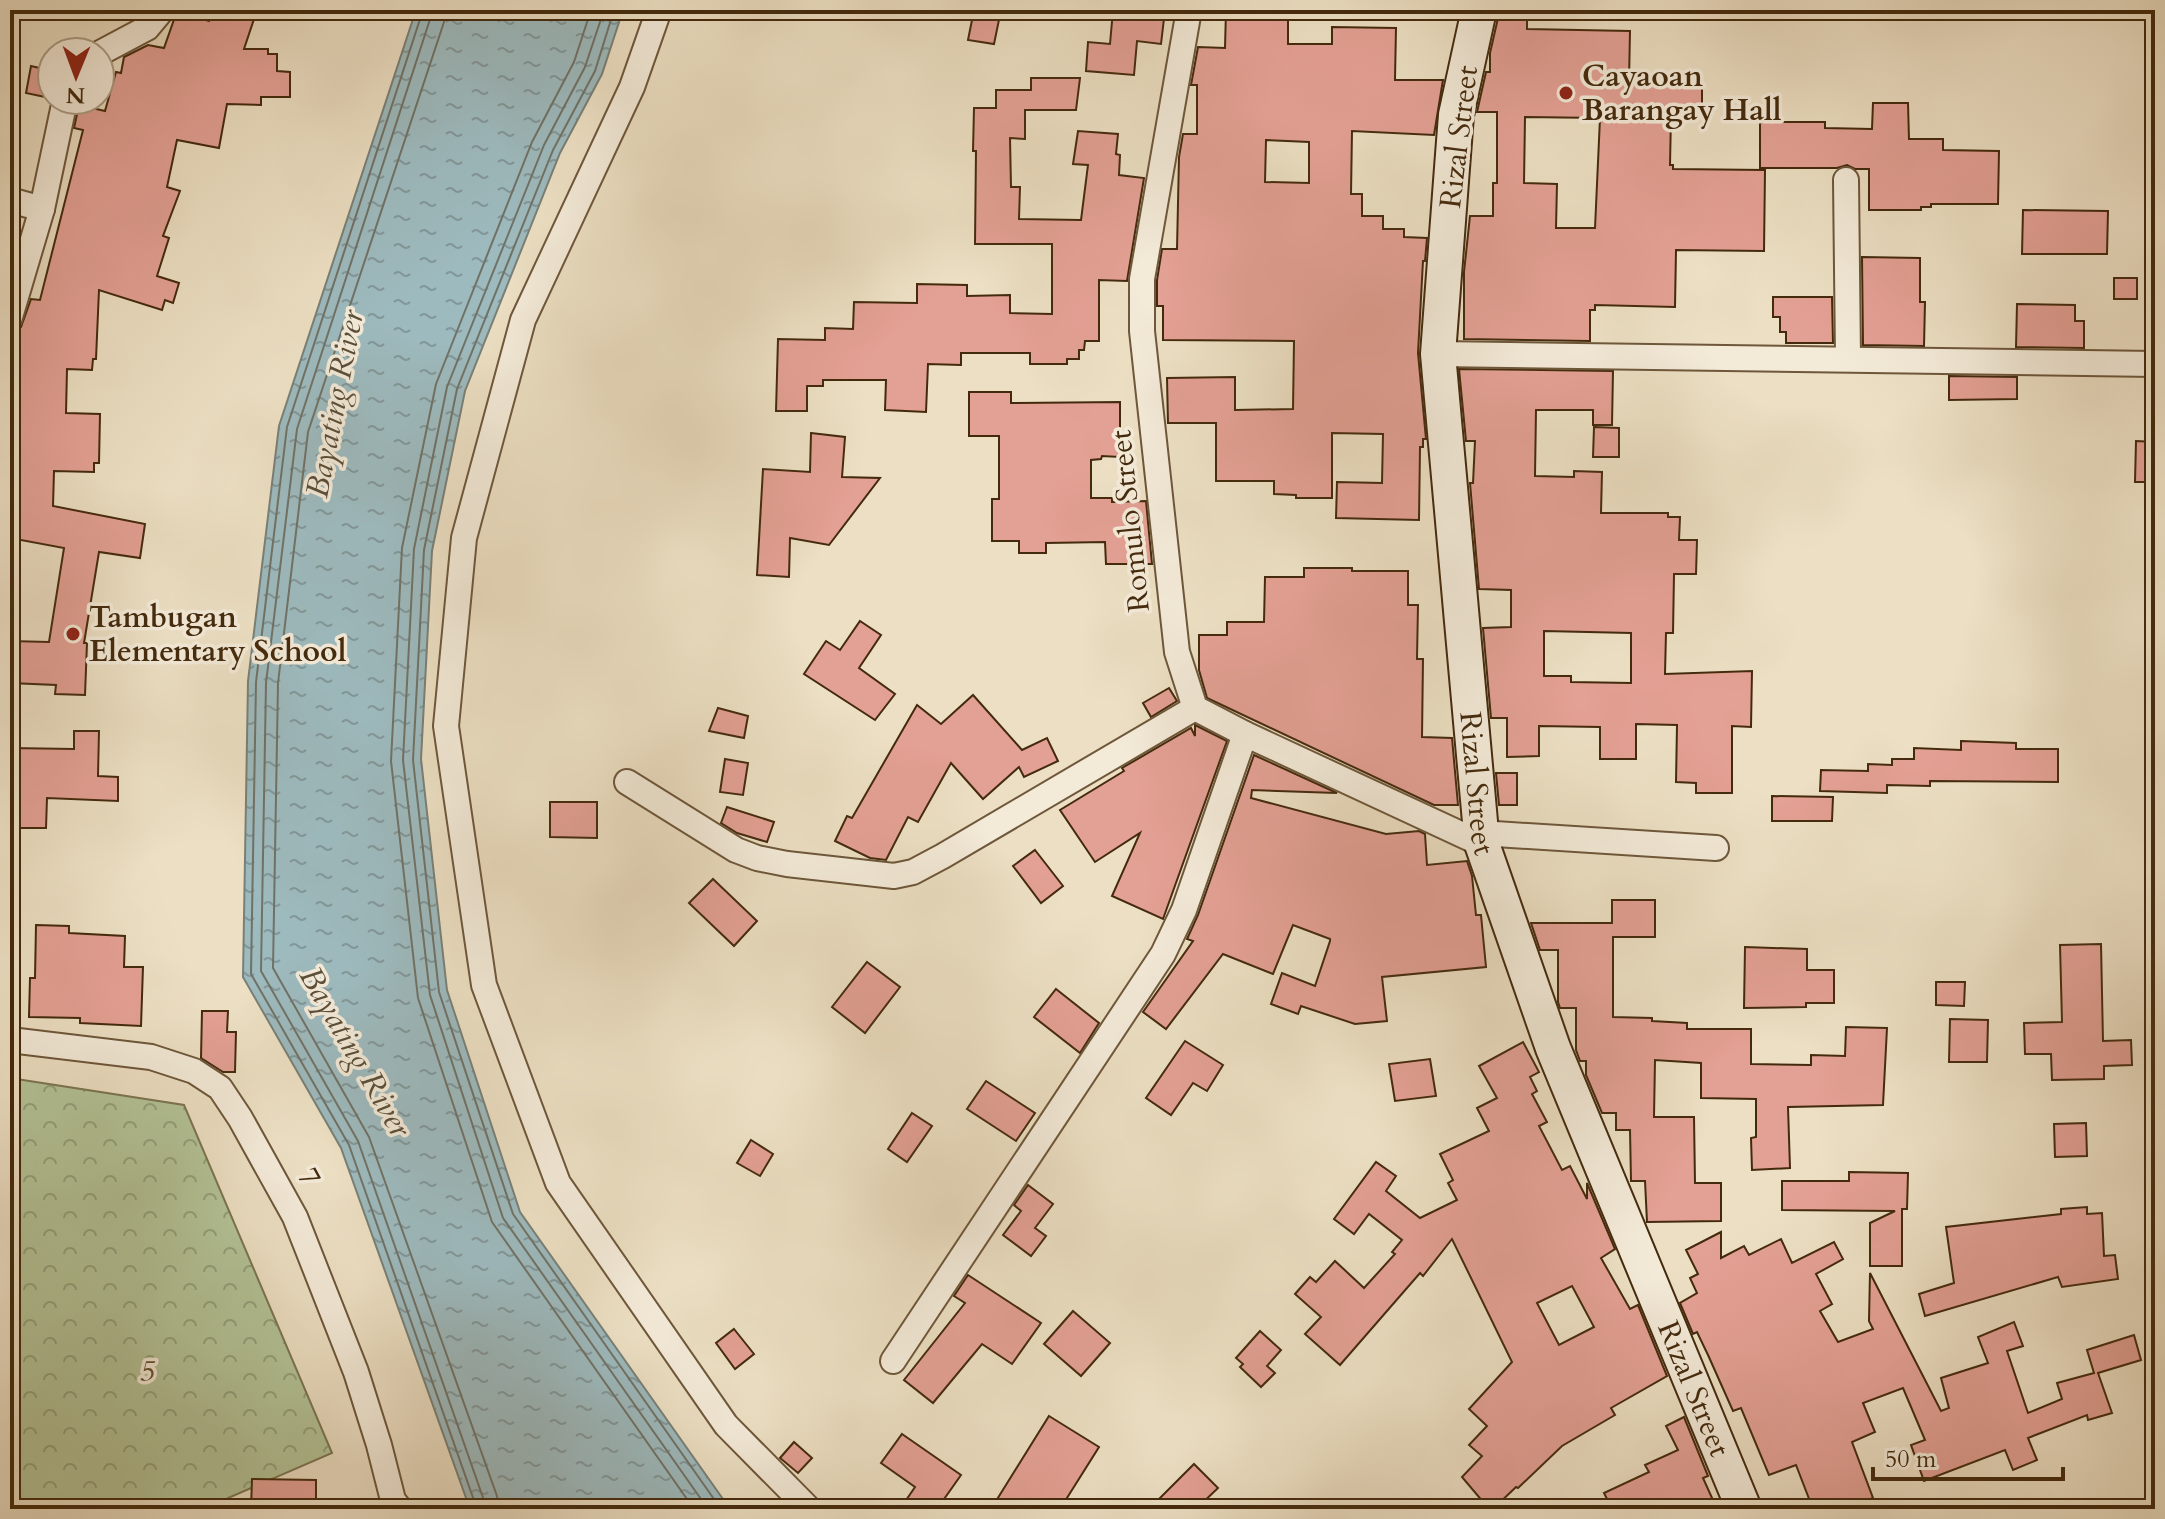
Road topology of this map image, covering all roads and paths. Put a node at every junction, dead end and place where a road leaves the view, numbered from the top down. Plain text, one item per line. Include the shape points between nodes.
1 (162, 10) edge
2 (659, 10) edge
3 (1189, 10) edge
4 (1479, 10) edge
5 (116, 44) edge
6 (62, 116) edge
7 (1846, 180) dead end
8 (10, 200) edge
9 (42, 209) junction
10 (10, 317) edge
11 (1438, 354) junction
12 (1848, 357) junction
13 (2155, 364) edge
14 (1195, 708) junction
15 (1245, 734) junction
16 (627, 782) dead end
17 (1481, 839) junction
18 (1716, 848) dead end
19 (10, 1040) edge
20 (893, 1361) dead end
21 (400, 1509) edge
22 (809, 1509) edge
23 (1744, 1509) edge

1 - 5 street via 147,28
2 - 22 street via 632,87 523,320 464,538 446,726 484,985 558,1183 726,1425
3 - 14 street, Romulo Street via 1142,279 1142,331 1177,652
4 - 11 street, Rizal Street via 1456,115
6 - 9 street
7 - 12 street
8 - 9 street
9 - 10 street
11 - 12 street
11 - 17 street, Rizal Street
12 - 13 street
14 - 15 street
14 - 16 street via 943,856 894,876 757,858
15 - 17 street
15 - 20 street via 1184,910 1163,954
17 - 18 street
17 - 23 street, Rizal Street via 1553,1048
19 - 21 street, 7 via 151,1057 194,1071 220,1088 295,1217 356,1372

